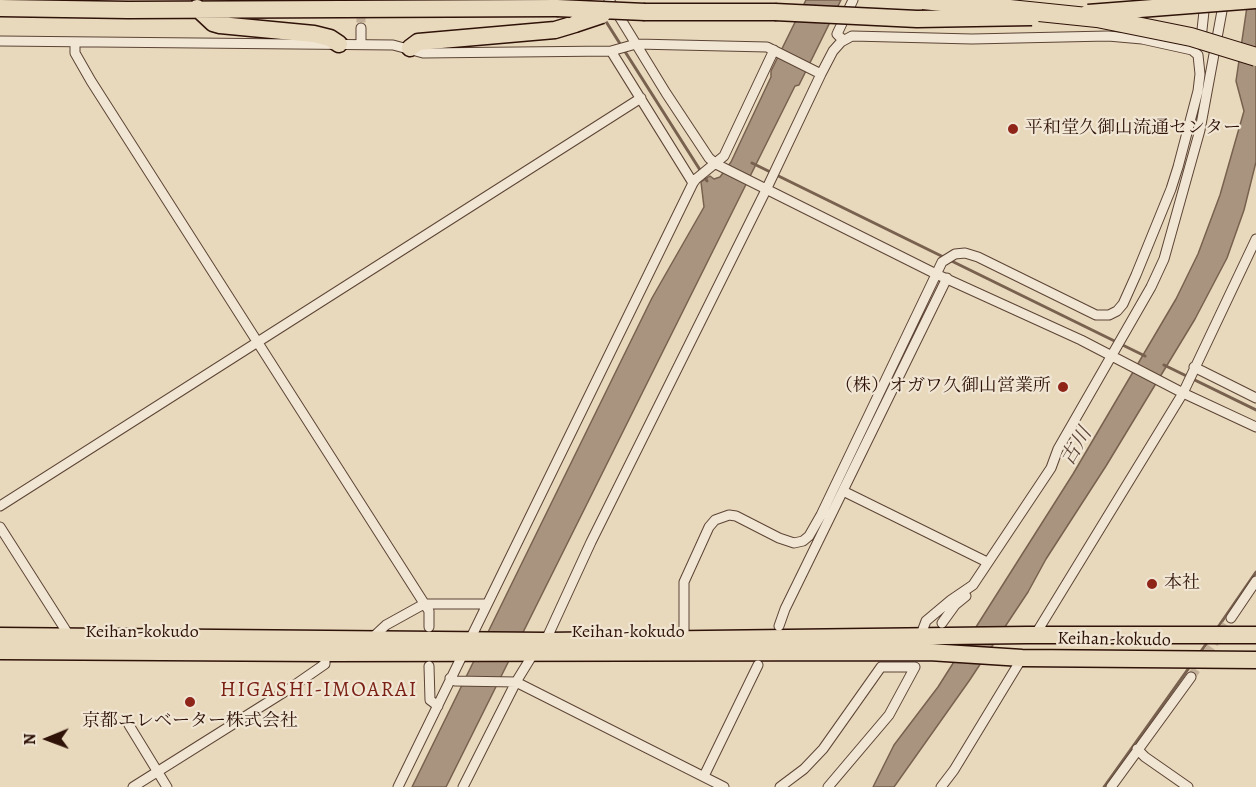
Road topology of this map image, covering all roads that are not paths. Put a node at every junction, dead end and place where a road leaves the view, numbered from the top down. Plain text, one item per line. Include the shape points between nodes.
1 (609, 0) edge
2 (853, 0) edge
3 (923, 0) edge
4 (1007, 0) edge
5 (1029, 0) edge
6 (1206, 0) edge
7 (1224, 0) edge
8 (1256, 0) edge
9 (1, 8) edge
10 (197, 8) junction
11 (639, 12) junction
12 (361, 28) tunnel mouth
13 (1007, 38) junction
14 (843, 40) junction
15 (0, 41) edge
16 (1200, 41) junction
17 (75, 42) junction
18 (339, 44) junction
19 (361, 44) junction
20 (633, 44) junction
21 (1256, 45) edge
22 (410, 48) junction
23 (613, 50) junction
24 (1192, 50) junction
25 (775, 51) junction
26 (1256, 57) edge
27 (1214, 62) junction
28 (821, 74) junction
29 (641, 98) junction
30 (716, 166) junction
31 (694, 181) junction
32 (766, 190) junction
33 (1256, 239) edge
34 (936, 274) junction
35 (947, 278) junction
36 (258, 342) junction
37 (1114, 357) junction
38 (1194, 368) junction
39 (1180, 391) junction
40 (1256, 398) edge
41 (1256, 427) edge
42 (843, 491) junction
43 (0, 506) edge
44 (0, 527) edge
45 (987, 562) junction
46 (1256, 581) edge
47 (973, 585) junction
48 (1247, 594) junction
49 (424, 604) junction
50 (486, 604) junction
51 (1231, 618) tunnel mouth
52 (779, 626) dead end
53 (429, 627) dead end
54 (940, 630) junction
55 (1031, 634) junction
56 (1236, 635) junction
57 (1256, 635) edge
58 (0, 636) edge
59 (70, 637) junction
60 (920, 637) junction
61 (370, 639) junction
62 (684, 639) junction
63 (469, 646) junction
64 (534, 646) junction
65 (0, 651) edge
66 (325, 653) junction
67 (870, 653) junction
68 (1018, 658) junction
69 (1256, 660) edge
70 (758, 665) dead end
71 (429, 666) dead end
72 (881, 667) junction
73 (911, 670) dead end
74 (1191, 677) tunnel mouth
75 (452, 680) junction
76 (513, 681) junction
77 (438, 706) junction
78 (884, 720) junction
79 (129, 725) dead end
80 (1137, 749) junction
81 (158, 771) junction
82 (704, 776) junction
83 (133, 787) edge
84 (167, 787) edge
85 (398, 787) edge
86 (464, 787) edge
87 (724, 787) edge
88 (780, 787) edge
89 (828, 787) edge
90 (941, 787) edge
91 (1111, 787) edge
92 (1188, 787) edge

1 - 20 street
2 - 14 street via 837,33
3 - 26 highway, bridge via 1097,18 1191,37
4 - 13 street
5 - 21 highway, bridge via 1161,18
6 - 16 street
7 - 27 street
8 - 11 highway, bridge via 994,19
9 - 10 highway
10 - 11 highway, bridge via 556,8
10 - 18 highway via 220,26 314,34
11 - 22 highway, bridge via 597,16 555,30 418,42
12 - 19 street
13 - 14 street via 852,36
13 - 24 street via 1108,36
14 - 28 street
15 - 17 street
16 - 24 street
16 - 27 street
17 - 18 street
17 - 36 street via 75,53 92,81
18 - 19 street
19 - 22 street
20 - 23 street
20 - 25 street via 767,47
20 - 30 street
22 - 23 street via 423,53
23 - 29 street
24 - 34 street via 1198,55 1198,91 1175,178 1136,275 1117,311 1096,315 965,253 942,261
25 - 28 street
25 - 30 street
27 - 37 street via 1200,130 1164,259
28 - 32 street
29 - 31 street
29 - 36 street
30 - 31 street
30 - 32 street
31 - 50 street
32 - 34 street
32 - 64 street via 591,542
33 - 38 street
34 - 35 street
34 - 62 street via 809,536 794,543 736,516 715,520 684,582
35 - 37 street
35 - 42 street
36 - 43 street
36 - 49 street
37 - 39 street
37 - 45 street via 1058,448 1051,468
38 - 39 street
38 - 40 street
39 - 41 street
39 - 55 street
42 - 45 street
42 - 52 street
44 - 59 street
45 - 47 street
46 - 48 street
47 - 54 street
47 - 60 street via 926,621
48 - 51 street
48 - 56 street via 1234,624
49 - 50 street
49 - 53 street via 429,611
49 - 61 street via 386,625
50 - 63 street
54 - 55 highway, Keihan-kokudo
54 - 60 highway, Keihan-kokudo
55 - 56 highway, Keihan-kokudo
56 - 57 highway, Keihan-kokudo
58 - 59 highway, Keihan-kokudo
59 - 61 highway, Keihan-kokudo
60 - 62 highway, Keihan-kokudo
61 - 63 highway, Keihan-kokudo
62 - 64 highway, Keihan-kokudo
63 - 64 highway, Keihan-kokudo
63 - 66 highway, Keihan-kokudo
63 - 75 street
64 - 67 highway, Keihan-kokudo
64 - 76 street
65 - 66 highway, Keihan-kokudo
66 - 81 street via 325,664
67 - 68 highway, Keihan-kokudo
67 - 72 street
68 - 69 highway, Keihan-kokudo
68 - 90 street
70 - 82 street
71 - 77 street via 430,700
72 - 78 street via 915,667
72 - 88 street via 823,749
73 - 78 street via 884,712
74 - 80 street
75 - 76 street
75 - 77 street
76 - 82 street
76 - 86 street
77 - 85 street
78 - 89 street
79 - 81 street
80 - 91 street
80 - 92 street
81 - 83 street
81 - 84 street
82 - 87 street

